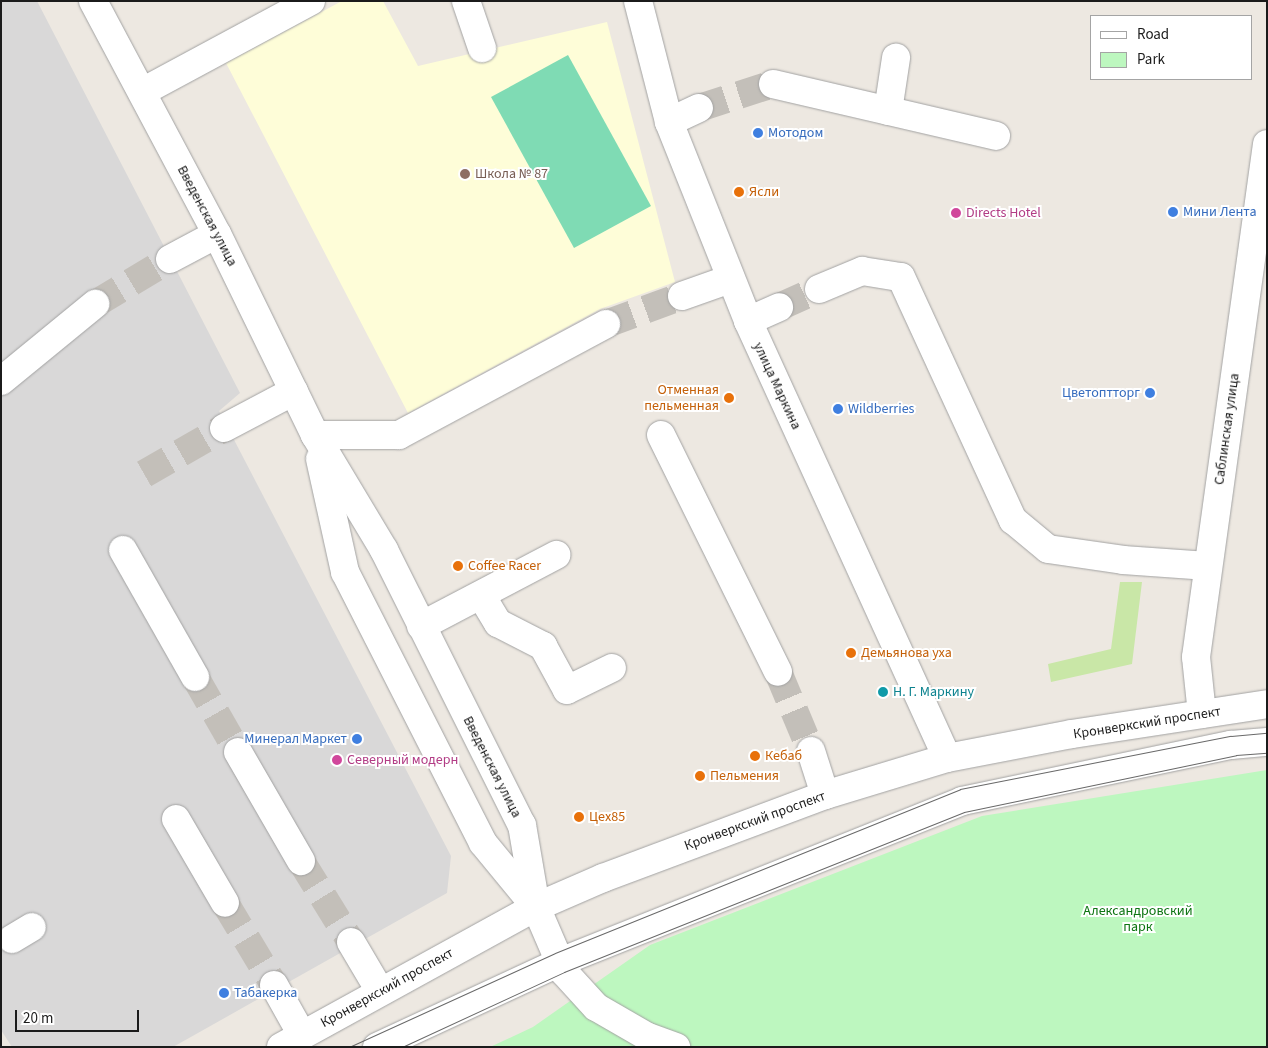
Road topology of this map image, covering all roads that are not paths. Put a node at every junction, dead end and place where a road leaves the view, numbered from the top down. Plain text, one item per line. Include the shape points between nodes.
1 (93, 1) edge
2 (311, 1) edge
3 (466, 1) edge
4 (638, 1) edge
5 (482, 48) dead end
6 (896, 58) dead end
7 (773, 84) tunnel mouth
8 (142, 92) junction
9 (699, 108) tunnel mouth
10 (888, 111) junction
11 (669, 122) junction
12 (996, 136) dead end
13 (1267, 144) edge
14 (217, 234) junction
15 (170, 258) tunnel mouth
16 (730, 279) junction
17 (818, 289) tunnel mouth
18 (682, 296) tunnel mouth
19 (95, 304) tunnel mouth
20 (779, 307) tunnel mouth
21 (748, 321) junction
22 (606, 324) tunnel mouth
23 (1, 381) edge
24 (294, 391) junction
25 (224, 428) tunnel mouth
26 (315, 435) junction
27 (661, 435) dead end
28 (123, 550) dead end
29 (556, 555) dead end
30 (1208, 566) junction
31 (481, 595) junction
32 (421, 626) junction
33 (612, 668) dead end
34 (778, 672) tunnel mouth
35 (195, 677) tunnel mouth
36 (1267, 704) edge
37 (1202, 714) junction
38 (1267, 742) edge
39 (811, 751) tunnel mouth
40 (238, 752) tunnel mouth
41 (947, 758) junction
42 (825, 795) junction
43 (176, 818) dead end
44 (301, 861) tunnel mouth
45 (225, 903) tunnel mouth
46 (536, 907) junction
47 (351, 942) tunnel mouth
48 (560, 962) junction
49 (274, 985) tunnel mouth
50 (380, 991) junction
51 (292, 1041) edge
52 (377, 1047) edge
53 (676, 1047) edge

1 - 8 street, Введенская улица
2 - 8 street
3 - 5 street
4 - 11 street, улица Маркина
6 - 10 street
7 - 10 street
8 - 14 street, Введенская улица
9 - 11 street
10 - 12 street
11 - 16 street, улица Маркина
13 - 30 street, Саблинская улица
14 - 15 street
14 - 24 street, Введенская улица
16 - 18 street
16 - 21 street, улица Маркина
17 - 30 street via 862,271 901,277 1013,520 1048,549 1123,560
19 - 23 street
20 - 21 street
21 - 41 street, улица Маркина
22 - 26 street via 399,435
24 - 25 street
24 - 26 street, Введенская улица
26 - 32 street, Введенская улица via 384,550
26 - 46 street, Введенская улица via 345,572 483,843
27 - 34 street
28 - 35 street
29 - 31 street
30 - 37 street, Саблинская улица via 1196,657
31 - 32 street
31 - 33 street via 498,623 543,646 567,690
32 - 46 street, Введенская улица via 522,825
36 - 37 street, Кронверкский проспект
37 - 41 street, Кронверкский проспект
38 - 48 street via 1231,745 962,801
39 - 42 street
40 - 44 street
41 - 42 street, Кронверкский проспект
42 - 46 street, Кронверкский проспект via 612,874
43 - 45 street
46 - 48 street
46 - 50 street, Кронверкский проспект
47 - 50 street
48 - 52 street
48 - 53 street via 596,1008 648,1037
49 - 51 street
50 - 51 street, Кронверкский проспект

